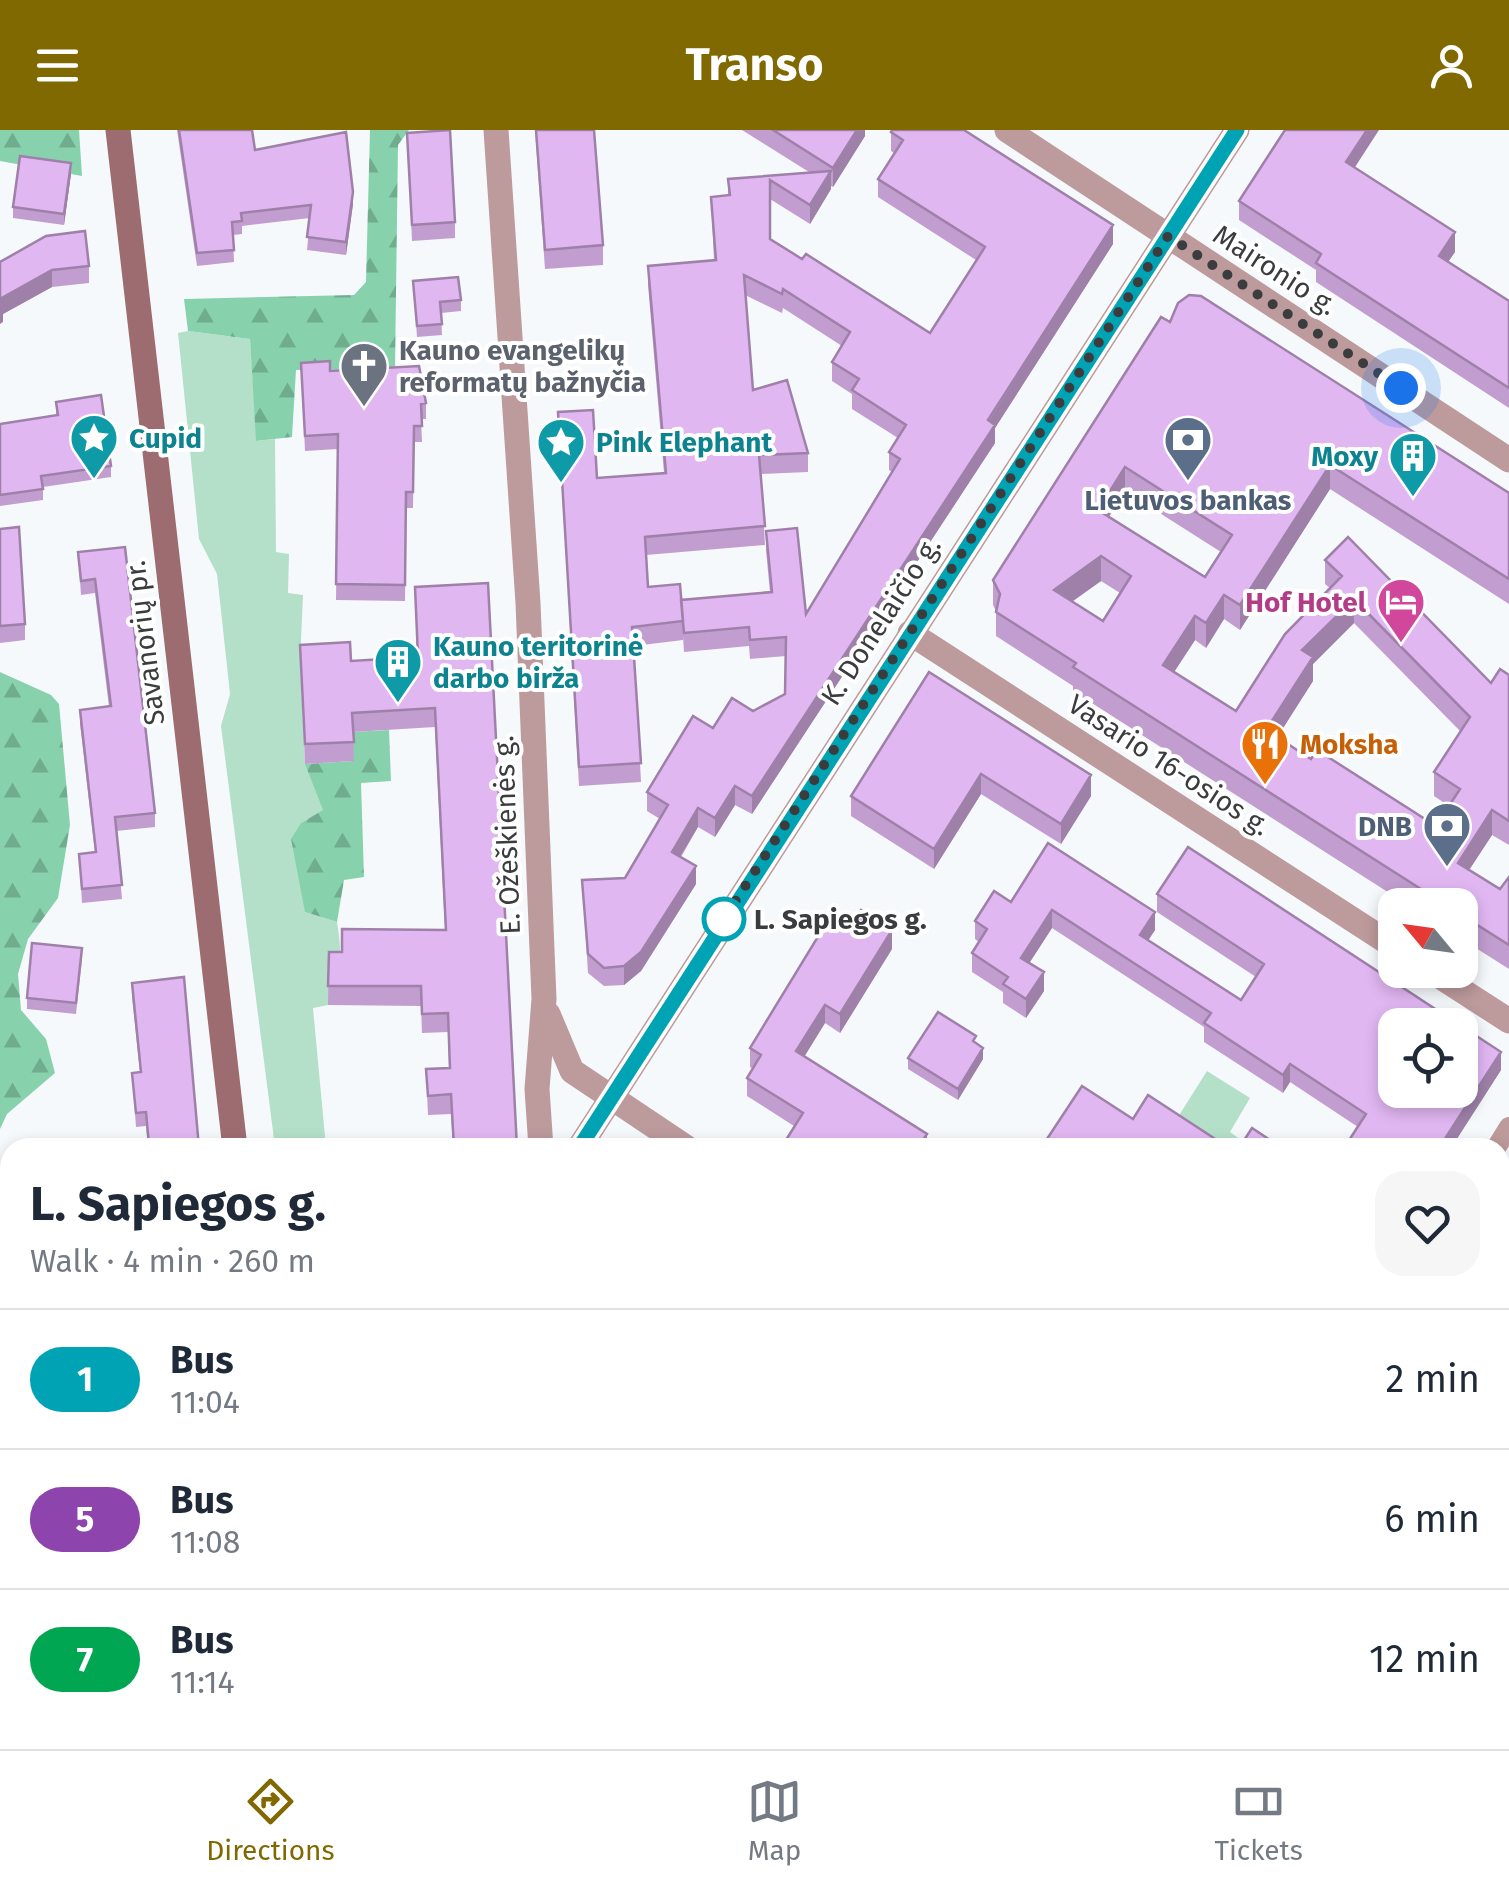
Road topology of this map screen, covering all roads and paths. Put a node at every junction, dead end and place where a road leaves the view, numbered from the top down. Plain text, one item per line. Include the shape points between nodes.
1 (118, 130) edge
2 (496, 130) edge
3 (1007, 130) edge
4 (1237, 130) edge
5 (1168, 236) junction
6 (1509, 460) edge
7 (910, 632) junction
8 (1378, 936) edge
9 (1458, 988) edge
10 (544, 999) junction
11 (1509, 1021) edge
12 (609, 1097) junction
13 (234, 1138) edge
14 (540, 1138) edge
15 (586, 1138) edge
16 (672, 1138) edge

1 - 13 main road, Savanorių pr.
2 - 10 street, E. Ožeškienės g. via 528,603
3 - 5 street, Maironio g.
4 - 5 street, K. Donelaičio g.
5 - 6 street, Maironio g.
5 - 7 street, K. Donelaičio g.
7 - 8 street, Vasario 16-osios g.
7 - 12 street, K. Donelaičio g.
9 - 11 street
10 - 12 street, E. Ožeškienės g. via 572,1071
10 - 14 street, E. Ožeškienės g.
12 - 15 street, K. Donelaičio g.
12 - 16 street

